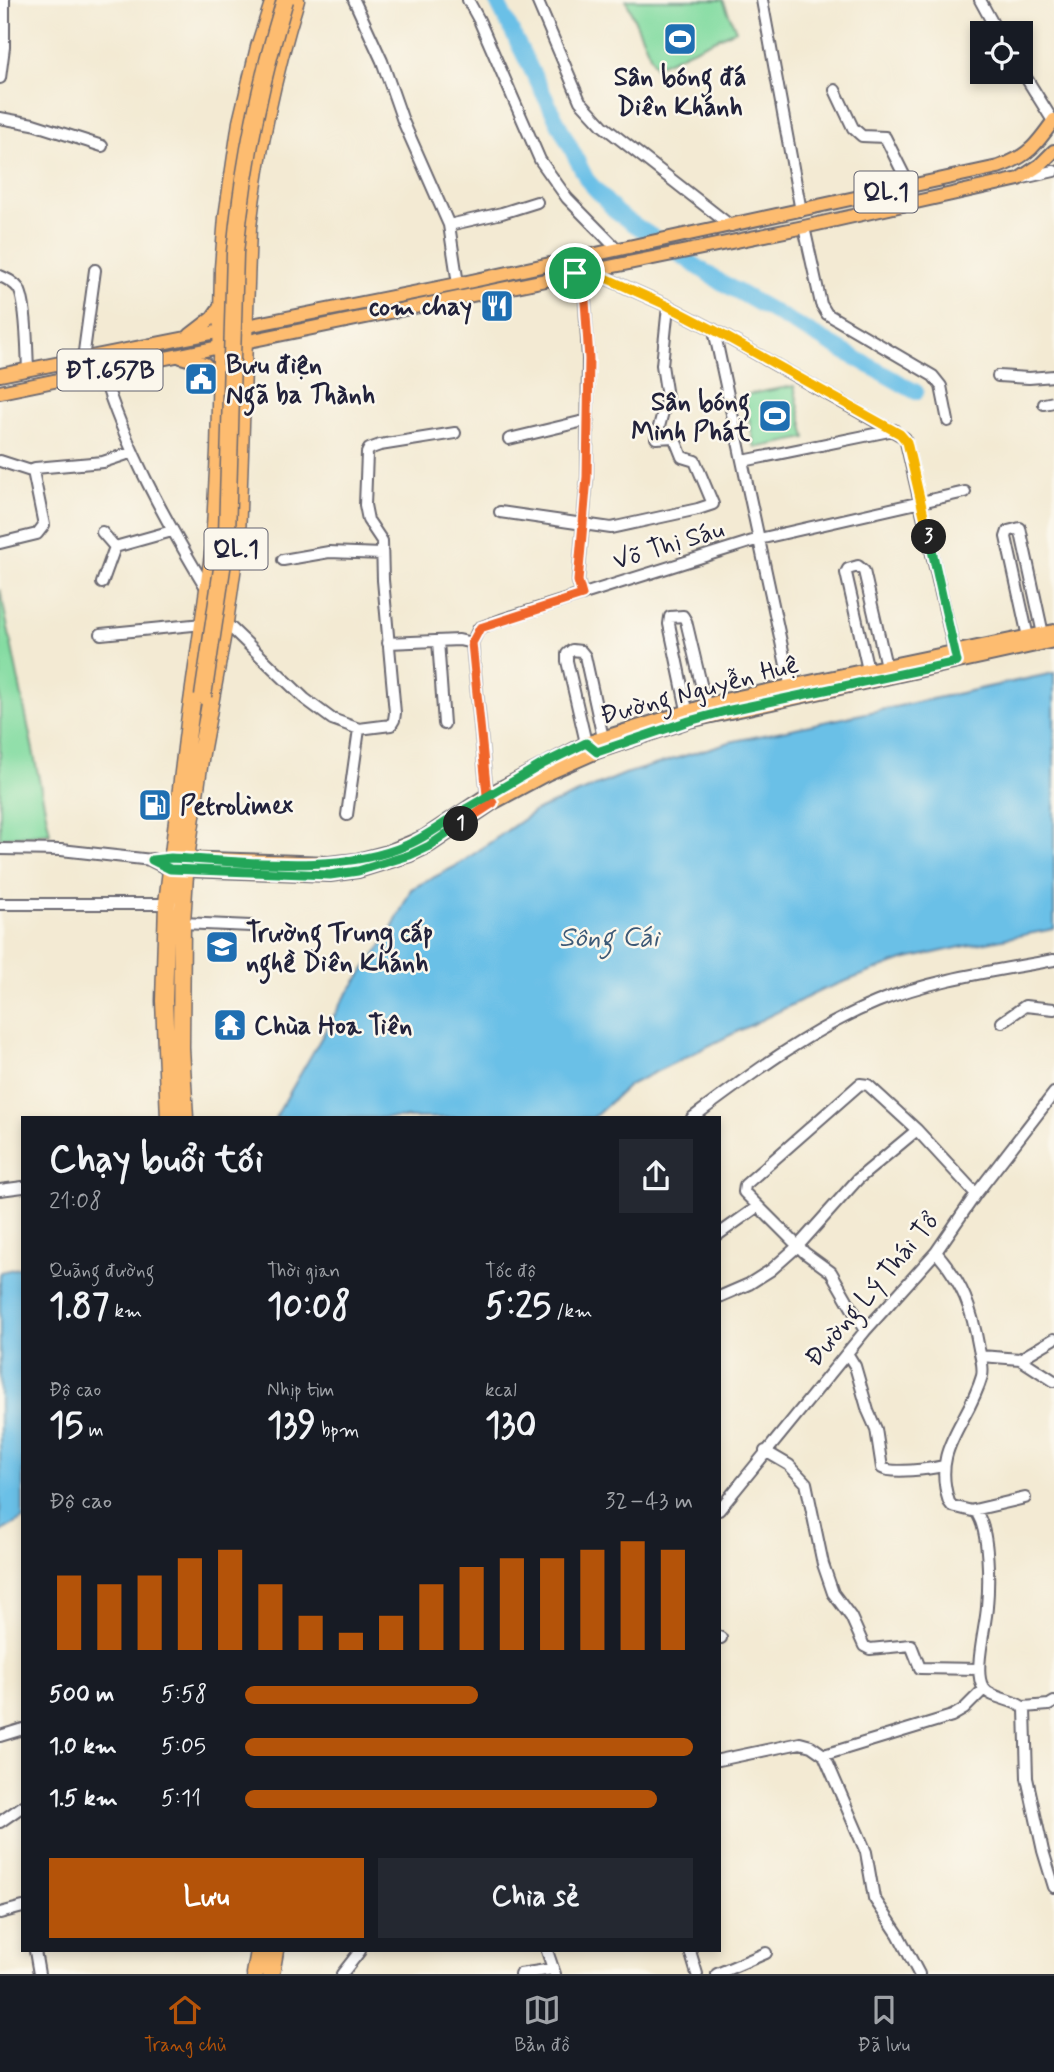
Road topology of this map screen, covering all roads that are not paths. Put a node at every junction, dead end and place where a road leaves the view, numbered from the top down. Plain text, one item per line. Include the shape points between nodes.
1 (4, 0) edge
2 (274, 0) edge
3 (285, 0) edge
4 (296, 0) edge
5 (354, 0) edge
6 (468, 0) edge
7 (537, 0) edge
8 (762, 0) edge
9 (980, 0) edge
10 (991, 21) edge
11 (0, 78) edge
12 (1030, 84) edge
13 (835, 90) dead end
14 (0, 118) edge
15 (1054, 120) edge
16 (102, 146) dead end
17 (1054, 150) edge
18 (1054, 171) edge
19 (1019, 179) junction
20 (909, 187) junction
21 (537, 202) dead end
22 (801, 211) junction
23 (449, 225) junction
24 (732, 226) junction
25 (804, 227) junction
26 (618, 250) junction
27 (95, 270) dead end
28 (581, 272) junction
29 (0, 276) edge
30 (458, 284) junction
31 (222, 304) junction
32 (668, 306) junction
33 (714, 330) junction
34 (243, 335) junction
35 (221, 339) junction
36 (182, 340) junction
37 (177, 356) junction
38 (83, 359) junction
39 (28, 370) junction
40 (102, 372) junction
41 (0, 375) edge
42 (998, 376) dead end
43 (1054, 376) edge
44 (220, 380) junction
45 (0, 392) edge
46 (588, 420) junction
47 (948, 421) dead end
48 (894, 430) junction
49 (455, 433) dead end
50 (509, 439) dead end
51 (132, 452) junction
52 (0, 461) edge
53 (743, 461) junction
54 (34, 472) junction
55 (965, 492) dead end
56 (921, 502) junction
57 (500, 512) dead end
58 (582, 524) junction
59 (172, 531) junction
60 (102, 532) dead end
61 (759, 539) junction
62 (0, 543) edge
63 (115, 547) junction
64 (382, 554) junction
65 (282, 560) dead end
66 (102, 583) dead end
67 (208, 591) junction
68 (582, 595) junction
69 (225, 622) junction
70 (203, 624) junction
71 (101, 634) dead end
72 (1050, 635) edge
73 (1028, 637) junction
74 (438, 641) junction
75 (388, 643) junction
76 (472, 643) junction
77 (956, 657) junction
78 (886, 666) junction
79 (868, 670) junction
80 (792, 691) junction
81 (706, 705) junction
82 (687, 710) junction
83 (444, 724) dead end
84 (359, 729) junction
85 (603, 738) junction
86 (586, 743) junction
87 (194, 752) junction
88 (597, 752) junction
89 (490, 799) junction
90 (347, 815) dead end
91 (0, 849) edge
92 (152, 860) joint
93 (178, 864) junction
94 (0, 904) edge
95 (175, 904) junction
96 (182, 923) junction
97 (251, 926) dead end
98 (1054, 960) edge
99 (1054, 1008) edge
100 (1002, 1022) dead end
101 (1054, 1093) edge
102 (169, 1116) edge
103 (185, 1116) edge
104 (695, 1116) edge
105 (918, 1130) junction
106 (21, 1187) edge
107 (0, 1190) edge
108 (976, 1194) junction
109 (757, 1207) junction
110 (721, 1233) edge
111 (798, 1246) junction
112 (936, 1252) junction
113 (721, 1296) edge
114 (865, 1331) junction
115 (1054, 1339) edge
116 (847, 1353) junction
117 (981, 1356) junction
118 (1020, 1359) junction
119 (1054, 1381) edge
120 (765, 1451) junction
121 (943, 1466) junction
122 (1025, 1499) dead end
123 (721, 1507) edge
124 (974, 1510) junction
125 (979, 1669) junction
126 (984, 1689) junction
127 (1054, 1702) edge
128 (1024, 1707) junction
129 (21, 1730) edge
130 (0, 1736) edge
131 (824, 1755) junction
132 (721, 1760) edge
133 (21, 1807) edge
134 (0, 1822) edge
135 (1049, 1850) edge
136 (1054, 1887) edge
137 (21, 1908) edge
138 (0, 1913) edge
139 (36, 1952) edge
140 (259, 1952) edge
141 (275, 1952) edge
142 (359, 1952) edge
143 (547, 1952) edge
144 (690, 1952) edge
145 (766, 1953) dead end
146 (345, 1969) edge
147 (554, 1971) edge
148 (39, 1974) edge
149 (256, 1974) edge
150 (271, 1974) edge
151 (357, 1974) edge
152 (520, 1974) edge
153 (697, 1974) edge
154 (717, 1974) edge
155 (919, 1974) edge

1 - 11 street
2 - 31 highway, QL.1 via 250,82 233,165
3 - 87 highway, QL.1, bridge via 257,102 239,208 227,535
4 - 34 highway, QL.1 via 259,140 248,228
5 - 23 street
6 - 26 street via 540,160 566,198
7 - 24 street via 580,101 603,126
8 - 22 street
9 - 10 street
12 - 15 street
13 - 20 street via 853,128 862,136 885,137
14 - 16 street
15 - 20 main road, QL.1 via 1032,149 1011,162
17 - 19 main road, QL.1
18 - 19 street
19 - 25 main road, QL.1
20 - 22 main road, QL.1
21 - 23 street
22 - 24 main road, QL.1
23 - 30 street
24 - 26 main road, QL.1
25 - 28 main road, QL.1
25 - 47 street via 827,314 933,376 941,386
26 - 30 main road, QL.1
27 - 38 street
28 - 32 street
28 - 34 main road, QL.1
28 - 46 street via 588,330
29 - 39 street via 20,292
30 - 34 main road, QL.1
31 - 35 highway, QL.1
31 - 36 main road, ĐT.657B via 204,326
32 - 33 street
32 - 58 street via 662,365 667,397 656,438 674,437 682,457 695,461 713,504 611,528
33 - 48 street
33 - 53 street
34 - 35 main road
34 - 69 highway, QL.1 via 237,538
35 - 36 main road, ĐT.657B
35 - 37 main road, ĐT.657B
35 - 44 highway, QL.1
36 - 38 main road, ĐT.657B
37 - 40 main road, ĐT.657B
37 - 44 main road, ĐT.657B via 205,364
38 - 39 main road, ĐT.657B
39 - 41 main road, ĐT.657B
40 - 45 main road, ĐT.657B
40 - 51 street
42 - 43 street
44 - 67 highway, QL.1 via 217,507
46 - 50 street
46 - 58 street
48 - 53 street
48 - 56 street via 905,438
49 - 64 street via 368,451 365,510 382,539
51 - 54 street via 103,462 35,468
51 - 59 street
52 - 54 street
53 - 61 street
54 - 62 street via 44,524 37,534
55 - 56 street, Võ Thị Sáu
56 - 61 street, Võ Thị Sáu
56 - 77 street
57 - 58 street
58 - 68 street via 578,581
59 - 63 street
59 - 67 street
60 - 63 street
61 - 68 street, Võ Thị Sáu
61 - 80 street
63 - 66 street
64 - 65 street via 329,552
64 - 75 street
67 - 70 highway, QL.1
68 - 76 street, Võ Thị Sáu via 480,628
69 - 84 street via 315,706 332,719
69 - 87 highway, QL.1
70 - 71 street
70 - 87 highway, QL.1
72 - 73 main road, Đường Nguyễn Huệ
72 - 73 street via 1020,528 1008,531 1006,537
72 - 77 main road, Đường Nguyễn Huệ
73 - 77 main road, Đường Nguyễn Huệ
74 - 75 street
74 - 76 street
74 - 83 street
75 - 84 street via 394,720 388,727
76 - 89 street
77 - 78 main road, Đường Nguyễn Huệ
77 - 80 main road, Đường Nguyễn Huệ
78 - 79 main road, Đường Nguyễn Huệ
78 - 79 street via 864,570 858,566 846,573
79 - 80 main road, Đường Nguyễn Huệ
80 - 81 main road, Đường Nguyễn Huệ
80 - 88 main road, Đường Nguyễn Huệ
81 - 82 main road, Đường Nguyễn Huệ
81 - 82 street via 686,621 676,615 670,617 669,624
82 - 85 main road, Đường Nguyễn Huệ
84 - 90 street
85 - 86 main road, Đường Nguyễn Huệ
85 - 86 street via 585,656 572,650 567,661
85 - 88 street
86 - 88 street
86 - 89 main road, Đường Nguyễn Huệ
87 - 93 highway, QL.1
88 - 89 main road, Đường Nguyễn Huệ
89 - 93 main road, Đường Nguyễn Huệ via 429,846 358,871 330,875
91 - 92 street
92 - 93 main road, Đường Nguyễn Huệ
93 - 95 highway, QL.1
94 - 95 street
95 - 96 highway, QL.1
95 - 102 highway, QL.1 via 164,1001
96 - 97 street
96 - 103 highway, QL.1
98 - 104 street via 944,980 878,1002 776,1056
99 - 100 street via 1025,1006
101 - 108 street, Đường Lý Thái Tổ
105 - 108 street
105 - 109 street via 868,1085 860,1084 745,1185 744,1192
105 - 111 street via 858,1179
106 - 107 street
108 - 112 street, Đường Lý Thái Tổ
109 - 110 street
109 - 111 street
111 - 113 street via 762,1277
111 - 114 street via 831,1272
112 - 114 street, Đường Lý Thái Tổ
112 - 117 street via 967,1300
114 - 116 street, Đường Lý Thái Tổ
115 - 118 street
116 - 120 street, Đường Lý Thái Tổ
116 - 121 street via 876,1429 882,1468 916,1471
117 - 118 street
117 - 121 street via 982,1377
118 - 119 street
120 - 123 street, Đường Lý Thái Tổ
120 - 125 street via 806,1483 833,1593 864,1646 911,1645 920,1668
121 - 124 street via 949,1502
122 - 124 street
124 - 125 street via 982,1522 988,1605
125 - 126 street
126 - 128 street
126 - 131 street via 952,1716
127 - 128 street
128 - 135 street via 1026,1772
129 - 130 street
131 - 132 street via 800,1743
131 - 155 street via 866,1852 874,1898
133 - 134 street
135 - 136 street
137 - 138 street
139 - 148 street
140 - 149 highway
141 - 150 highway
142 - 146 street
143 - 147 street
144 - 153 street
145 - 154 street
146 - 151 street
147 - 152 street

